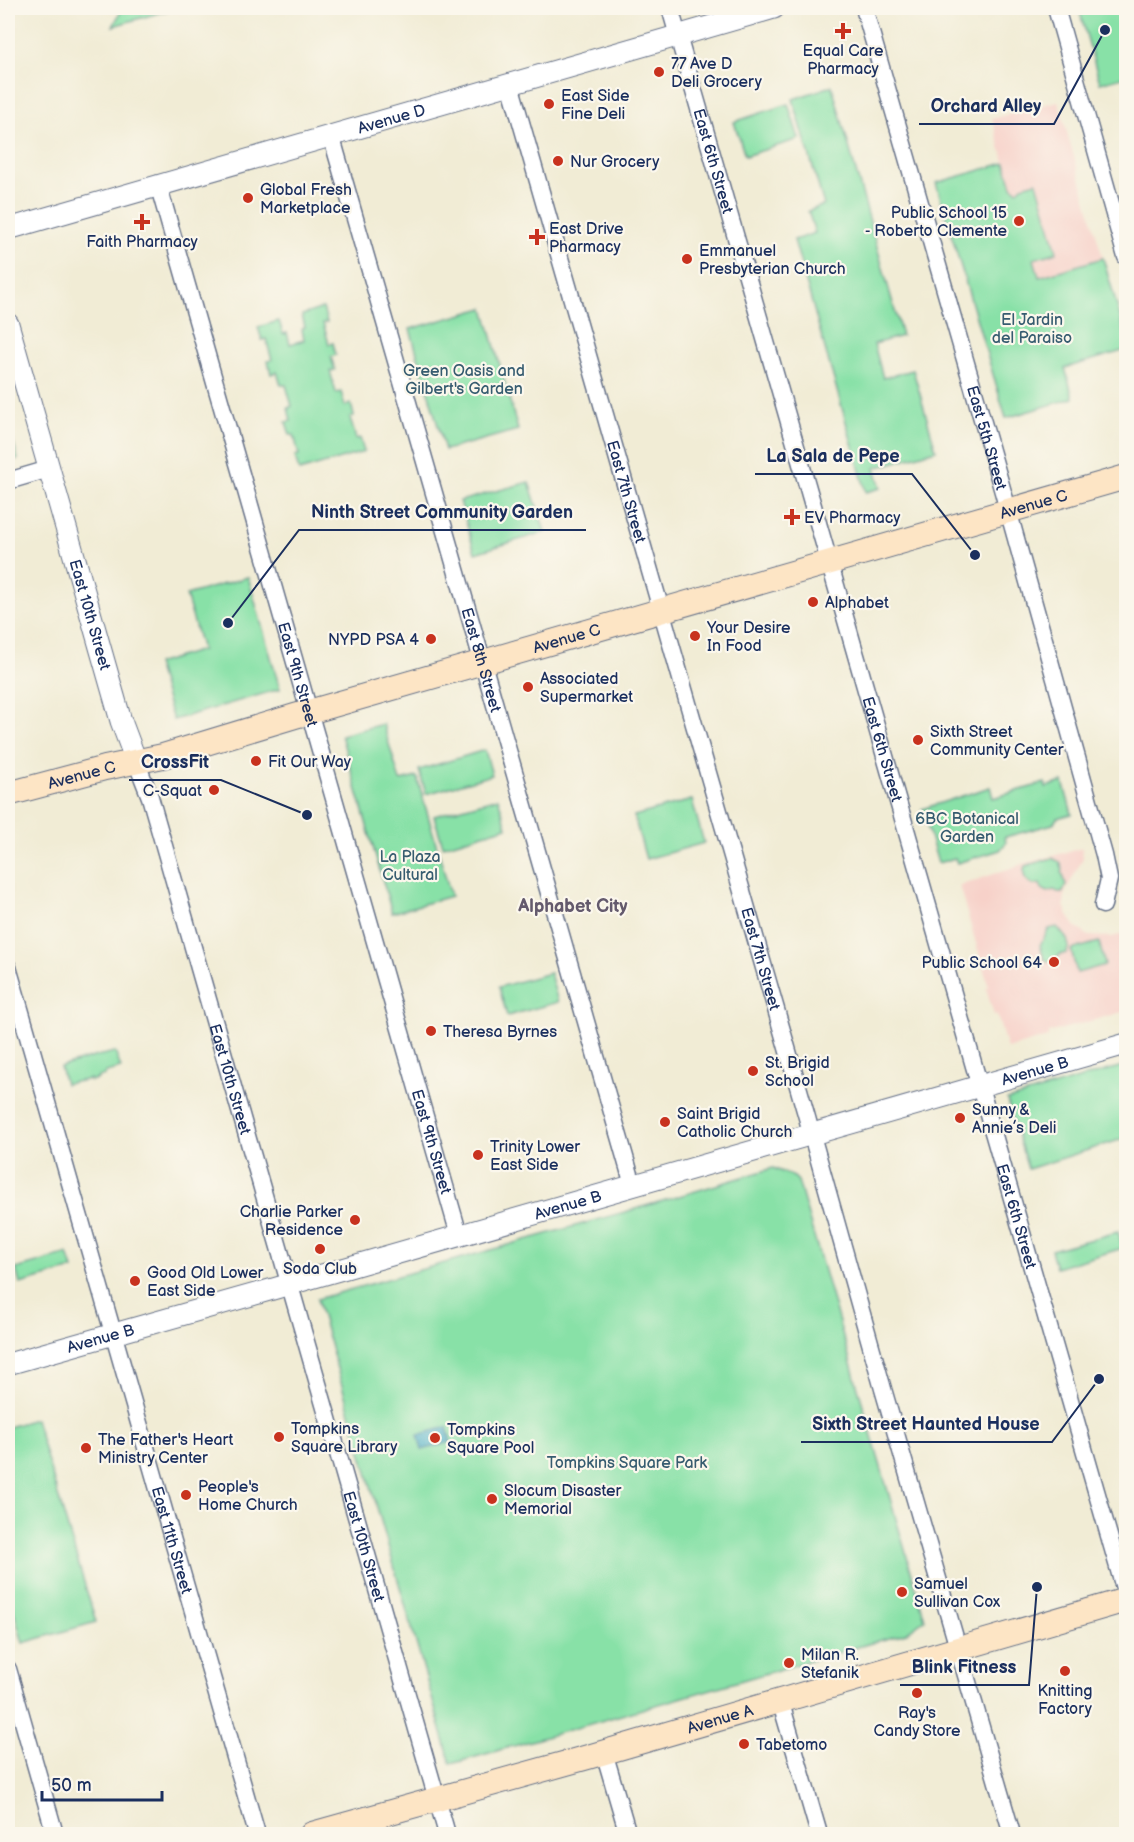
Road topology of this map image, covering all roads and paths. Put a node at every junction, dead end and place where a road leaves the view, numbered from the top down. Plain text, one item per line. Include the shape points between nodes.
1 (670, 8) edge
2 (774, 8) edge
3 (864, 8) edge
4 (1056, 8) edge
5 (678, 34) junction
6 (510, 84) junction
7 (331, 135) junction
8 (158, 184) junction
9 (8, 229) edge
10 (1126, 256) edge
11 (8, 324) edge
12 (49, 469) junction
13 (1126, 477) edge
14 (8, 481) edge
15 (1008, 511) junction
16 (830, 562) junction
17 (661, 611) junction
18 (482, 662) junction
19 (308, 712) junction
20 (136, 761) junction
21 (8, 794) edge
22 (1103, 905) dead end
23 (8, 967) edge
24 (1126, 1044) edge
25 (980, 1086) junction
26 (811, 1133) junction
27 (633, 1185) junction
28 (459, 1235) junction
29 (290, 1284) junction
30 (113, 1334) junction
31 (8, 1364) edge
32 (1126, 1598) edge
33 (959, 1648) junction
34 (8, 1668) edge
35 (780, 1700) junction
36 (604, 1752) junction
37 (438, 1800) junction
38 (55, 1834) edge
39 (257, 1834) edge
40 (312, 1834) edge
41 (447, 1834) edge
42 (628, 1834) edge
43 (819, 1834) edge
44 (1012, 1834) edge

1 - 5 street, East 6th Street
2 - 5 street, Avenue D
3 - 15 street, East 5th Street
4 - 10 street
5 - 6 street, Avenue D
5 - 16 street, East 6th Street
6 - 7 street, Avenue D
6 - 17 street, East 7th Street
7 - 8 street, Avenue D
7 - 18 street, East 8th Street
8 - 9 street, Avenue D
8 - 19 street, East 9th Street
11 - 12 street, East 10th Street
12 - 14 street
12 - 20 street, East 10th Street
13 - 15 main road, Avenue C
15 - 16 main road, Avenue C
15 - 22 street, East 5th Street via 1104,855 1109,879
16 - 17 main road, Avenue C
16 - 25 street, East 6th Street
17 - 18 main road, Avenue C
17 - 26 street, East 7th Street
18 - 19 main road, Avenue C
18 - 27 street, East 8th Street
19 - 20 main road, Avenue C
19 - 28 street, East 9th Street
20 - 21 main road, Avenue C
20 - 29 street, East 10th Street via 150,797
23 - 30 street, East 11th Street
24 - 25 street, Avenue B
25 - 26 street, Avenue B
25 - 32 street, East 6th Street
26 - 27 street, Avenue B
26 - 33 street, East 7th Street
27 - 28 street, Avenue B
28 - 29 street, Avenue B
29 - 30 street, Avenue B
29 - 37 street, East 10th Street
30 - 31 street, Avenue B
30 - 39 street, East 11th Street
32 - 33 main road, Avenue A
33 - 35 main road, Avenue A
33 - 44 street, East 7th Street
34 - 38 street
35 - 36 main road, Avenue A
35 - 43 street
36 - 37 main road, Avenue A
36 - 42 street
37 - 40 main road, Avenue A
37 - 41 street, East 10th Street

